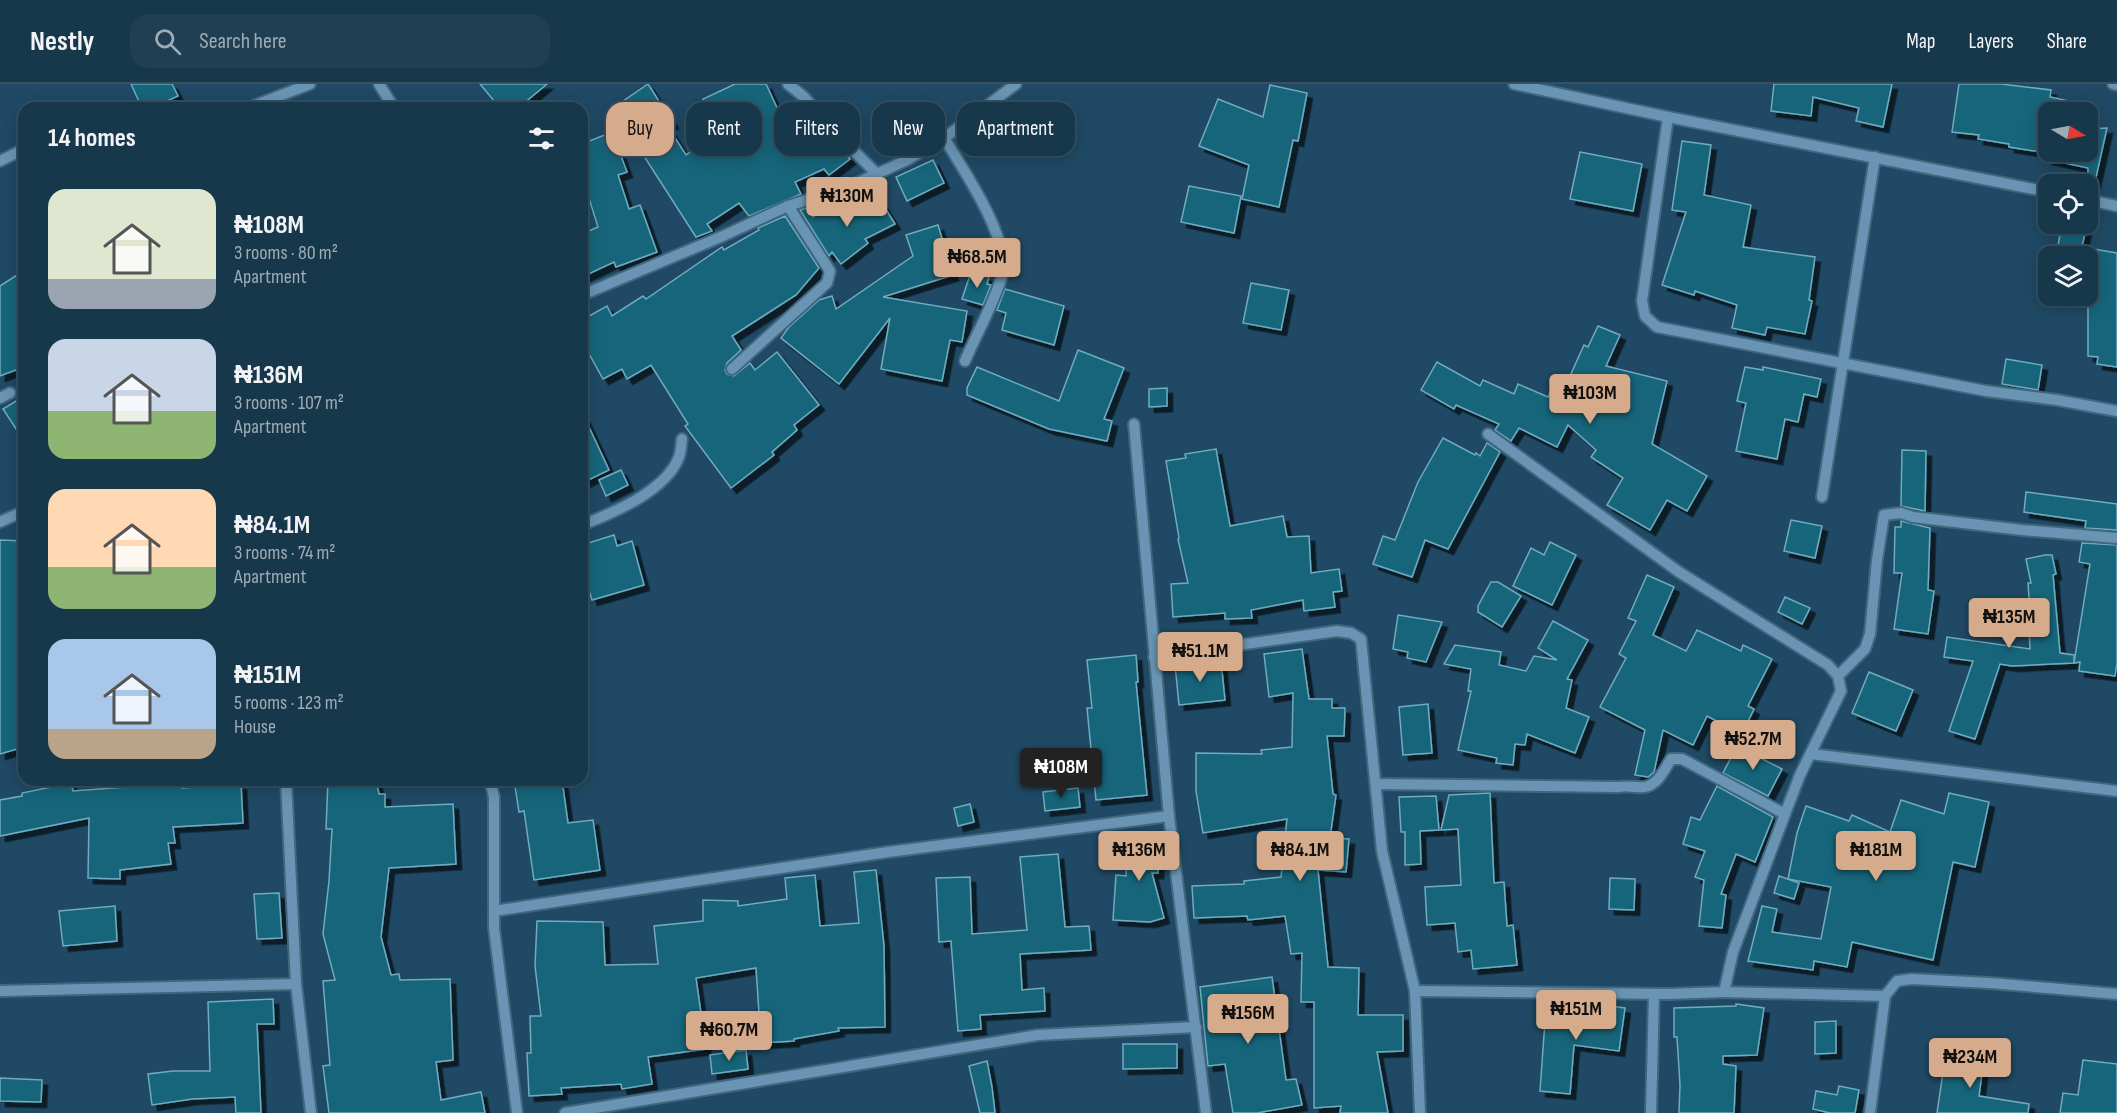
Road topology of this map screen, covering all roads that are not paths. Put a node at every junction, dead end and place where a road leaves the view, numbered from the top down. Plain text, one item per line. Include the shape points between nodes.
1 (310, 84) edge
2 (379, 84) edge
3 (788, 84) edge
4 (1016, 84) edge
5 (1514, 84) edge
6 (264, 102) edge
7 (390, 102) edge
8 (1668, 117) junction
9 (945, 137) edge
10 (945, 140) edge
11 (18, 152) edge
12 (914, 156) edge
13 (1875, 157) junction
14 (0, 161) edge
15 (877, 174) junction
16 (2038, 190) edge
17 (2098, 202) edge
18 (788, 206) junction
19 (2117, 206) edge
20 (588, 292) edge
21 (965, 361) dead end
22 (1842, 363) junction
23 (732, 369) dead end
24 (2117, 411) edge
25 (1134, 424) dead end
26 (1488, 434) dead end
27 (682, 439) dead end
28 (1822, 496) dead end
29 (18, 514) edge
30 (0, 522) edge
31 (588, 523) edge
32 (2117, 538) edge
33 (1154, 657) junction
34 (1838, 676) junction
35 (1811, 754) junction
36 (1376, 784) junction
37 (286, 786) edge
38 (491, 786) edge
39 (2117, 791) edge
40 (1785, 814) junction
41 (1169, 816) junction
42 (494, 911) junction
43 (296, 984) junction
44 (0, 991) edge
45 (1415, 991) junction
46 (1724, 992) junction
47 (2117, 993) edge
48 (1654, 994) junction
49 (1885, 996) junction
50 (1196, 1027) junction
51 (311, 1113) edge
52 (517, 1113) edge
53 (565, 1113) edge
54 (1206, 1113) edge
55 (1420, 1113) edge
56 (1651, 1113) edge
57 (1870, 1113) edge

1 - 6 street
2 - 7 street
3 - 15 street
4 - 9 street
5 - 8 street
8 - 13 street
8 - 22 street via 1642,301 1645,316 1657,327
10 - 21 street via 983,205 1001,249 1003,274
11 - 14 street
12 - 15 street
13 - 16 street
13 - 22 street
15 - 18 street
17 - 19 street
18 - 20 street
18 - 23 street via 830,271 827,283
22 - 24 street
22 - 28 street
25 - 33 street
26 - 34 street via 1679,572 1828,665
27 - 31 street via 679,458 649,492 618,512
29 - 30 street
32 - 34 street via 1901,513 1884,515 1870,634 1865,649
33 - 36 street via 1337,630 1351,633 1361,639
33 - 41 street
34 - 35 street via 1841,691
35 - 39 street
35 - 40 street
36 - 40 street via 1645,787 1658,780 1671,759 1682,759
36 - 45 street via 1382,851
37 - 43 street
38 - 42 street
40 - 46 street via 1733,952
41 - 42 street via 888,852
41 - 50 street
42 - 52 street
43 - 44 street
43 - 51 street
45 - 48 street
45 - 55 street
46 - 48 street
46 - 49 street
47 - 49 street via 1911,979 1897,981
48 - 56 street
49 - 57 street
50 - 53 street via 1038,1035
50 - 54 street

